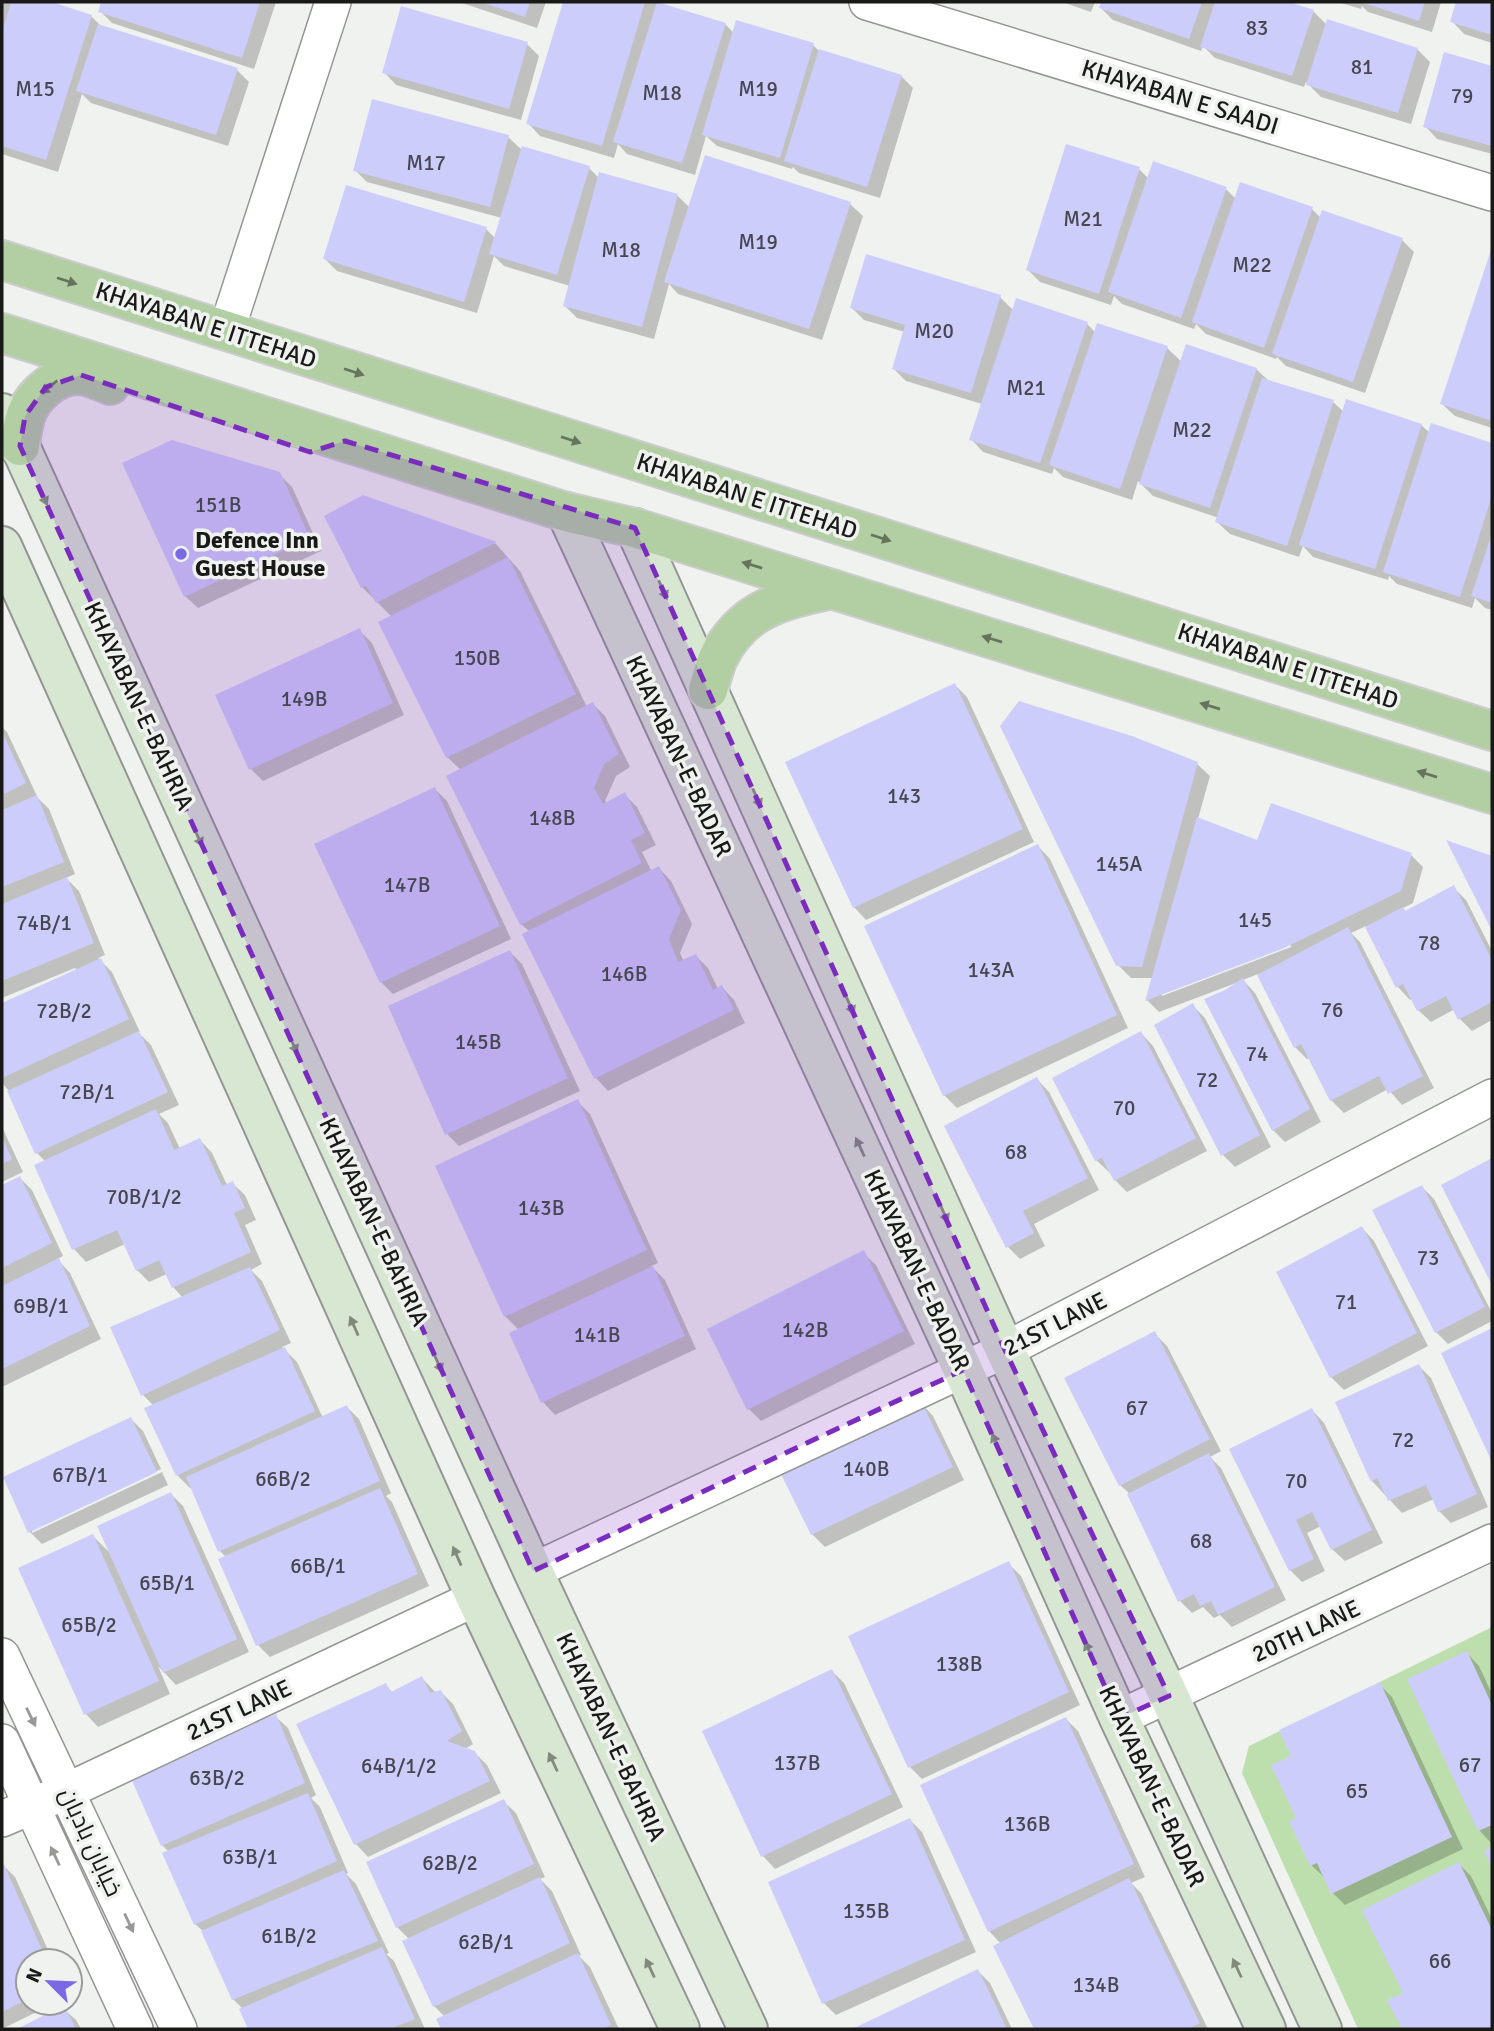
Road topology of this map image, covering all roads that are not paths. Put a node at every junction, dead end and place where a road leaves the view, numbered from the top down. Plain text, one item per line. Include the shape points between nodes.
1 (333, 2) edge
2 (867, 2) edge
3 (1492, 193) edge
4 (7, 265) edge
5 (226, 332) junction
6 (2, 333) edge
7 (2, 414) edge
8 (345, 441) junction
9 (20, 446) junction
10 (566, 512) junction
11 (635, 528) junction
12 (2, 546) edge
13 (831, 589) junction
14 (708, 690) junction
15 (1492, 731) edge
16 (1492, 794) edge
17 (1492, 1097) edge
18 (1005, 1350) junction
19 (963, 1370) junction
20 (1492, 1542) edge
21 (533, 1571) junction
22 (477, 1598) junction
23 (2, 1656) edge
24 (1169, 1696) junction
25 (1119, 1718) junction
26 (2, 1742) edge
27 (67, 1791) junction
28 (17, 1812) edge
29 (135, 2029) edge
30 (179, 2029) edge
31 (680, 2029) edge
32 (748, 2029) edge
33 (1266, 2029) edge
34 (1322, 2029) edge

1 - 5 street
2 - 3 street, KHAYABAN E SAADI
4 -> 5 main road, KHAYABAN E ITTEHAD
5 -> 15 main road, KHAYABAN E ITTEHAD
6 - 8 main road
7 - 9 main road, KHAYABAN-E-BAHRIA
8 -> 9 main road via 310,452 81,375 46,387 25,416
8 - 10 main road
9 -> 21 main road, KHAYABAN-E-BAHRIA
10 - 11 main road
19 -> 10 main road, KHAYABAN-E-BADAR
13 -> 11 main road
11 -> 14 main road, KHAYABAN-E-BADAR
22 -> 12 main road
13 - 14 main road via 759,611 735,632 718,658
16 -> 13 main road
14 -> 18 main road, KHAYABAN-E-BADAR
17 - 18 street, 21ST LANE
18 - 19 street, 21ST LANE
18 - 24 main road, KHAYABAN-E-BADAR
19 - 21 street, 21ST LANE
25 -> 19 main road, KHAYABAN-E-BADAR
20 - 24 street, 20TH LANE
21 - 32 main road, KHAYABAN-E-BAHRIA
22 - 27 street, 21ST LANE
31 -> 22 main road
23 -> 27 street, خیابان بادبان
24 - 25 street, 20TH LANE
24 - 34 main road, KHAYABAN-E-BADAR
33 -> 25 main road, KHAYABAN-E-BADAR
26 - 28 street, خیابان بادبان
27 - 28 street, 21ST LANE
27 -> 30 street, خیابان بادبان
29 -> 28 street, خیابان بادبان

